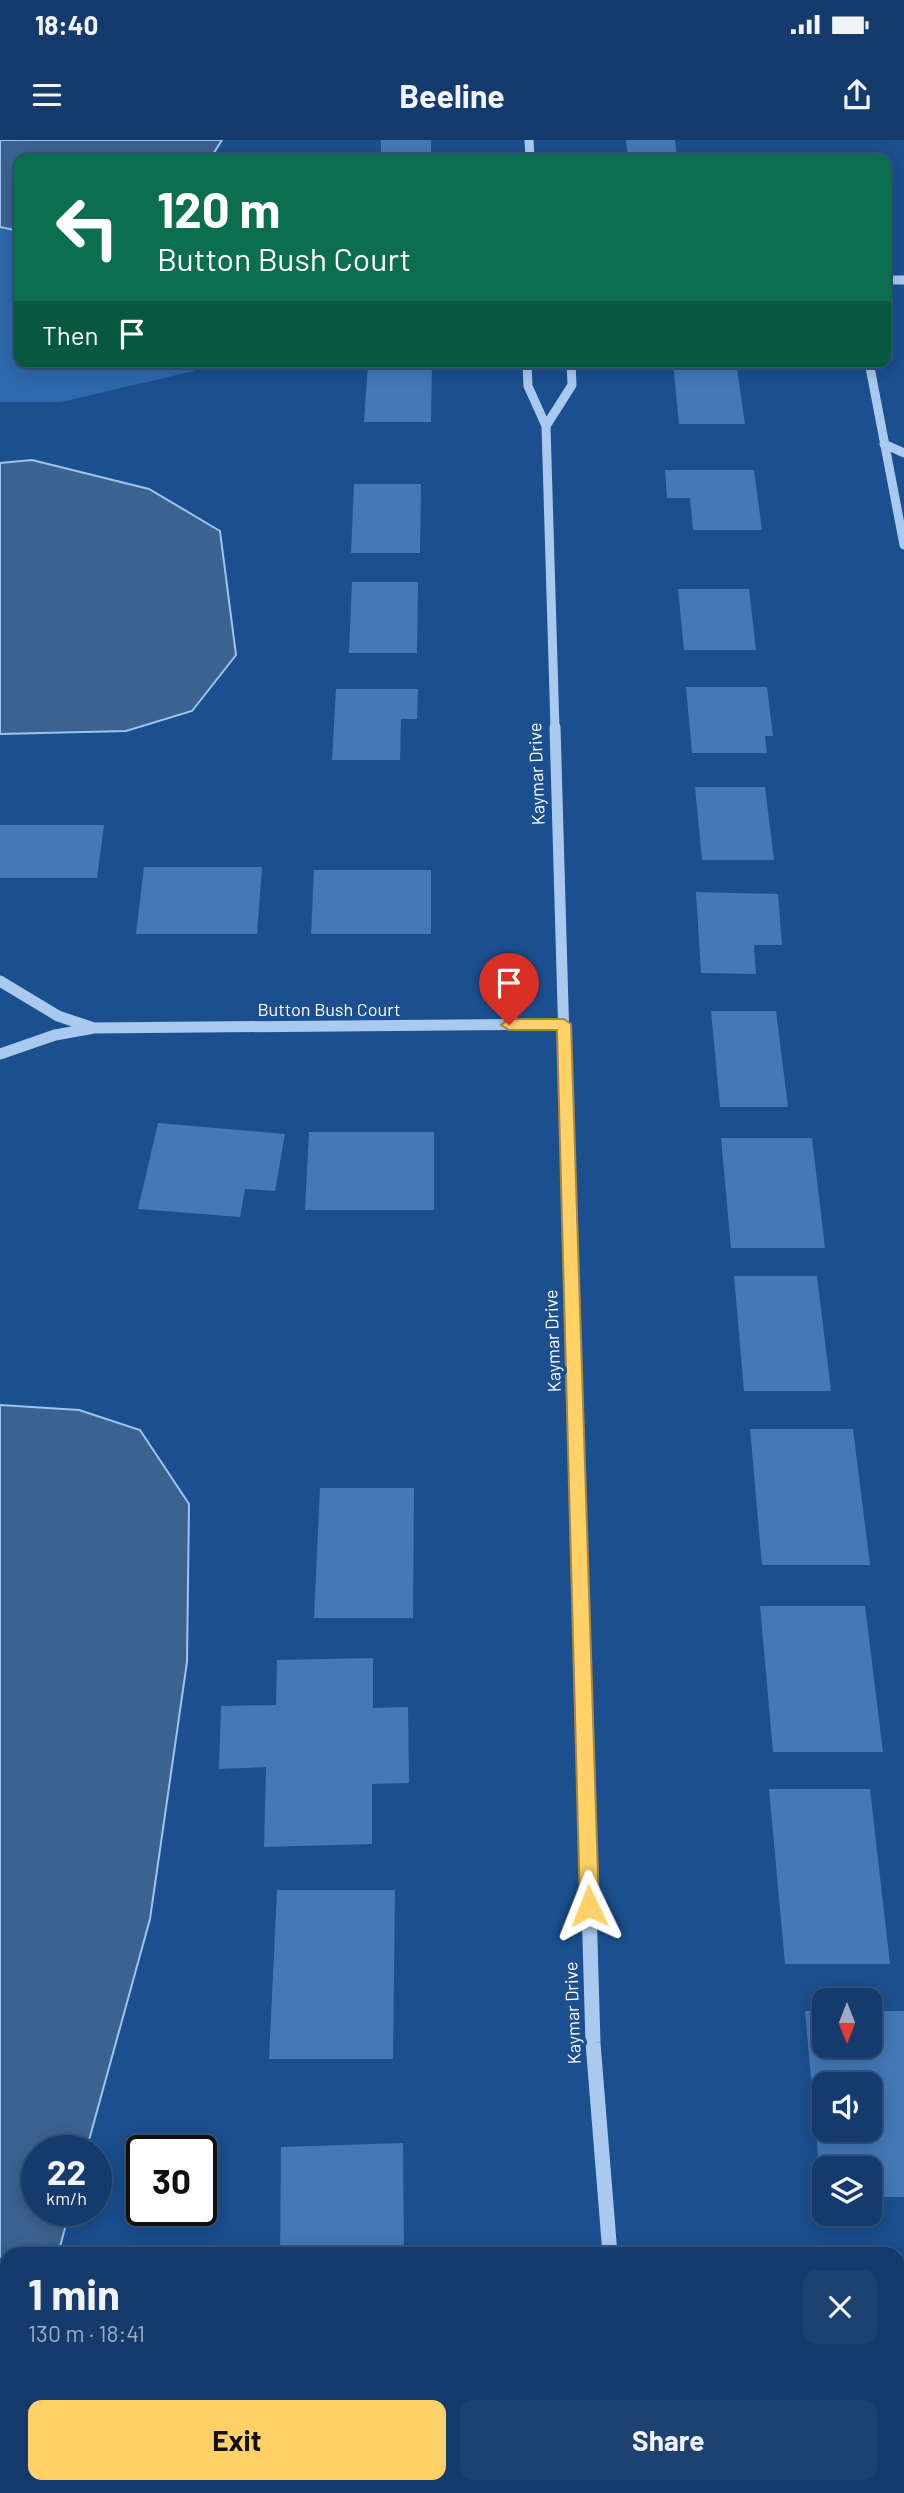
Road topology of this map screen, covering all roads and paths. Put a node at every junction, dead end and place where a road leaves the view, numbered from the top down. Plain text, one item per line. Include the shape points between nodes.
1 (527, 368) edge
2 (571, 368) edge
3 (870, 368) edge
4 (547, 426) junction
5 (884, 444) junction
6 (904, 453) edge
7 (904, 545) edge
8 (0, 981) edge
9 (564, 1024) junction
10 (94, 1028) junction
11 (0, 1054) edge
12 (609, 2247) edge

1 - 4 street, Kaymar Drive via 528,386
2 - 4 street via 572,385
3 - 5 street
4 - 9 street, Kaymar Drive
5 - 6 street
5 - 7 street
8 - 10 street, Button Bush Court via 58,1016
9 - 10 street, Button Bush Court
9 - 12 street, Kaymar Drive via 593,2029
10 - 11 street, Button Bush Court via 55,1035

